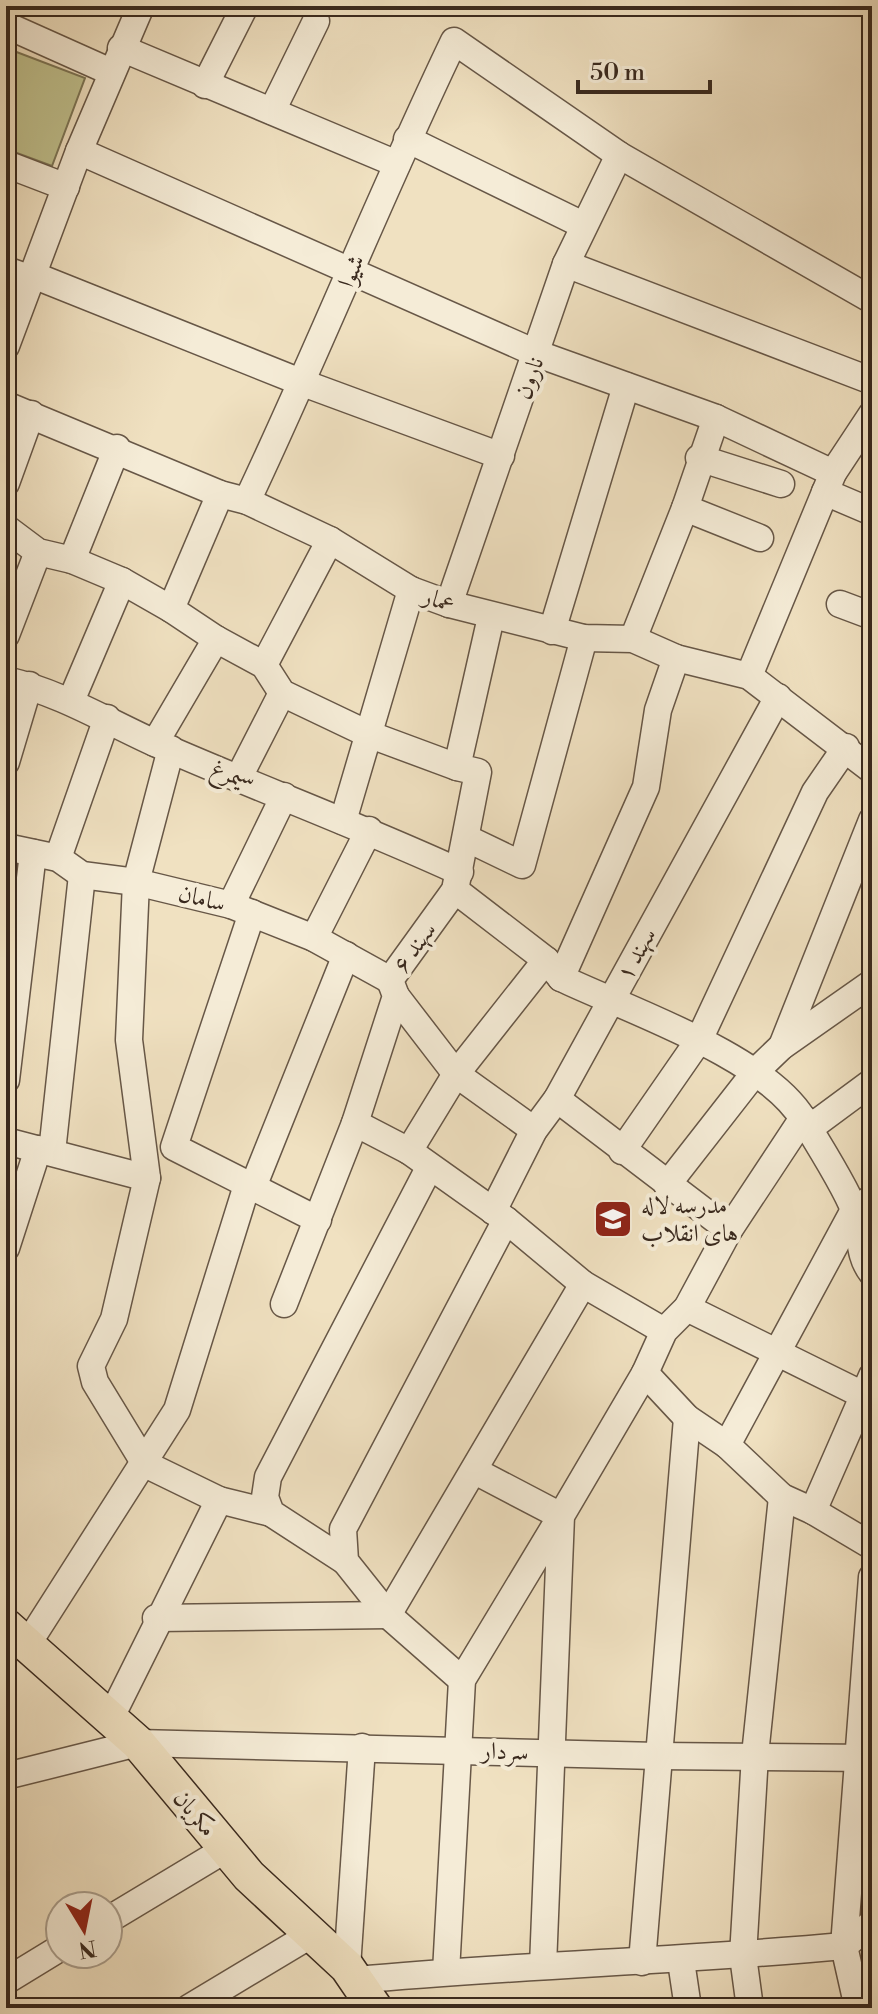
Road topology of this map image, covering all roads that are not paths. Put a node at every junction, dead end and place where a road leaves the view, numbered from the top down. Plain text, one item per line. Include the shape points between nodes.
1 (141, 6) edge
2 (245, 6) edge
3 (316, 21) dead end
4 (6, 25) edge
5 (116, 60) junction
6 (205, 85) junction
7 (272, 111) junction
8 (407, 139) junction
9 (79, 151) junction
10 (619, 155) junction
11 (6, 164) edge
12 (397, 164) junction
13 (66, 187) junction
14 (583, 225) junction
15 (566, 264) junction
16 (6, 270) edge
17 (351, 272) junction
18 (32, 277) junction
19 (872, 300) edge
20 (6, 346) edge
21 (538, 354) junction
22 (872, 381) edge
23 (303, 383) junction
24 (626, 386) junction
25 (6, 405) edge
26 (31, 414) junction
27 (872, 414) edge
28 (716, 418) junction
29 (117, 448) junction
30 (501, 456) junction
31 (699, 458) junction
32 (6, 483) edge
33 (829, 483) junction
34 (781, 484) dead end
35 (220, 494) junction
36 (247, 501) junction
37 (685, 508) junction
38 (872, 512) edge
39 (6, 528) edge
40 (760, 538) dead end
41 (330, 540) junction
42 (38, 552) junction
43 (72, 560) junction
44 (122, 581) junction
45 (411, 590) junction
46 (449, 604) junction
47 (840, 604) dead end
48 (171, 609) junction
49 (872, 616) edge
50 (491, 617) junction
51 (552, 631) junction
52 (6, 635) edge
53 (584, 638) junction
54 (216, 639) junction
55 (633, 639) junction
56 (676, 658) junction
57 (264, 665) junction
58 (749, 676) junction
59 (18, 682) edge
60 (282, 693) junction
61 (778, 697) junction
62 (71, 701) junction
63 (107, 718) junction
64 (368, 734) junction
65 (163, 746) junction
66 (846, 747) junction
67 (6, 762) edge
68 (457, 767) junction
69 (872, 770) edge
70 (239, 777) junction
71 (284, 796) junction
72 (872, 820) edge
73 (343, 821) junction
74 (369, 830) junction
75 (466, 838) junction
76 (6, 847) edge
77 (46, 855) junction
78 (82, 875) junction
79 (457, 881) junction
80 (136, 882) junction
81 (242, 909) junction
82 (314, 938) junction
83 (346, 955) junction
84 (554, 969) junction
85 (872, 983) edge
86 (393, 988) junction
87 (610, 1001) junction
88 (699, 1040) junction
89 (782, 1046) junction
90 (756, 1071) junction
91 (456, 1074) junction
92 (6, 1080) edge
93 (872, 1082) edge
94 (557, 1099) junction
95 (355, 1123) junction
96 (805, 1124) junction
97 (534, 1130) junction
98 (6, 1141) edge
99 (174, 1147) junction
100 (45, 1151) junction
101 (622, 1151) junction
102 (419, 1160) junction
103 (147, 1178) junction
104 (667, 1185) junction
105 (250, 1186) junction
106 (863, 1204) edge
107 (500, 1215) junction
108 (318, 1220) junction
109 (729, 1230) junction
110 (6, 1248) edge
111 (872, 1273) edge
112 (583, 1284) junction
113 (288, 1294) dead end
114 (687, 1308) junction
115 (664, 1331) junction
116 (778, 1354) junction
117 (645, 1373) junction
118 (867, 1385) edge
119 (687, 1418) junction
120 (727, 1445) junction
121 (145, 1464) junction
122 (475, 1471) junction
123 (782, 1497) junction
124 (219, 1500) junction
125 (813, 1511) junction
126 (271, 1513) junction
127 (561, 1516) junction
128 (872, 1546) edge
129 (345, 1561) junction
130 (871, 1593) edge
131 (388, 1615) junction
132 (158, 1618) junction
133 (16, 1635) edge
134 (462, 1680) junction
135 (110, 1719) junction
136 (138, 1743) junction
137 (362, 1747) junction
138 (460, 1749) junction
139 (553, 1753) junction
140 (755, 1755) junction
141 (657, 1756) junction
142 (865, 1759) edge
143 (6, 1776) edge
144 (226, 1849) junction
145 (124, 1910) edge
146 (872, 1923) edge
147 (312, 1934) junction
148 (844, 1946) junction
149 (743, 1956) junction
150 (44, 1958) edge
151 (681, 1961) junction
152 (642, 1962) junction
153 (543, 1966) junction
154 (446, 1972) junction
155 (352, 1973) junction
156 (6, 1981) edge
157 (189, 2008) edge
158 (375, 2008) edge
159 (688, 2008) edge
160 (750, 2008) edge
161 (858, 2008) edge

1 - 5 street
2 - 6 street
3 - 7 street
4 - 5 street
5 - 6 street
5 - 9 street
6 - 7 street
7 - 12 street
8 - 10 street, شیوا via 454,41
8 - 12 street, شیوا
8 - 14 street
9 - 13 street
9 - 17 street
10 - 14 street, نارون
10 - 19 street
11 - 13 street
12 - 17 street, شیوا
13 - 18 street
14 - 15 street, نارون
15 - 21 street, نارون
15 - 22 street
16 - 18 street
17 - 21 street
17 - 23 street, شیوا
18 - 20 street
18 - 23 street
21 - 24 street
21 - 30 street, نارون
23 - 30 street
23 - 36 street, شیوا
24 - 28 street
24 - 51 street
25 - 26 street, عمار
26 - 29 street, عمار
26 - 32 street
27 - 33 street
28 - 31 street
28 - 33 street
29 - 35 street, عمار
29 - 43 street
30 - 46 street, نارون
31 - 34 street
31 - 37 street
33 - 38 street
33 - 58 street
35 - 36 street, عمار
35 - 48 street
36 - 41 street, عمار
37 - 40 street
37 - 55 street
39 - 42 street
41 - 45 street, عمار
41 - 57 street
42 - 43 street
42 - 52 street
43 - 44 street
44 - 48 street
44 - 62 street
45 - 46 street, عمار
45 - 64 street
46 - 50 street, عمار
47 - 49 street
48 - 54 street
50 - 51 street, عمار
50 - 68 street
51 - 53 street, عمار
53 - 55 street, عمار
53 - 75 street via 522,865
54 - 57 street
54 - 65 street
55 - 56 street, عمار
56 - 58 street, عمار
56 - 84 street via 658,710 646,787
57 - 60 street
58 - 61 street, عمار
59 - 62 street, سیمرغ
59 - 67 street
60 - 64 street
60 - 70 street
61 - 66 street, عمار
61 - 87 street, سهند ۱
62 - 63 street, سیمرغ
63 - 65 street, سیمرغ
63 - 77 street
64 - 68 street
64 - 73 street
65 - 70 street, سیمرغ
65 - 80 street
66 - 69 street, عمار
66 - 88 street via 815,792
68 - 75 street, سهند ۶ via 478,772
70 - 71 street, سیمرغ
71 - 73 street, سیمرغ
71 - 81 street
72 - 89 street
73 - 74 street, سیمرغ
74 - 79 street, سیمرغ
74 - 82 street
75 - 79 street, سهند ۶
76 - 77 street, سامان
77 - 78 street, سامان
77 - 92 street
78 - 80 street, سامان
78 - 100 street
79 - 84 street, سیمرغ
79 - 86 street, سهند ۶
80 - 81 street, سامان
80 - 103 street via 129,1040
81 - 82 street, سامان
81 - 99 street
82 - 83 street, سامان
83 - 86 street, سامان
83 - 105 street
84 - 87 street, سیمرغ
84 - 91 street
85 - 89 street
86 - 91 street
86 - 95 street, سهند ۶
87 - 88 street, سیمرغ
87 - 94 street, سهند ۱
88 - 90 street, سیمرغ
88 - 101 street
89 - 90 street
90 - 96 street, سیمرغ
90 - 104 street
91 - 97 street
91 - 102 street
93 - 96 street
94 - 97 street, سهند ۱
94 - 101 street
95 - 102 street
95 - 108 street, سهند ۶
96 - 106 street, سیمرغ
96 - 109 street
97 - 107 street, سهند ۱
98 - 100 street
99 - 103 street
99 - 105 street
100 - 103 street
100 - 110 street
101 - 104 street
102 - 107 street
102 - 126 street via 268,1477 265,1497
103 - 121 street via 114,1319 91,1366 95,1382
104 - 109 street
105 - 108 street
105 - 121 street via 177,1410
106 - 111 street via 863,1262
106 - 116 street
107 - 112 street
107 - 129 street, سهند ۱ via 343,1529
108 - 113 street, سهند ۶
109 - 114 street
112 - 115 street
112 - 122 street
114 - 115 street
114 - 116 street
115 - 117 street
116 - 118 street
116 - 120 street
117 - 119 street
117 - 127 street
118 - 125 street
119 - 120 street
119 - 141 street
120 - 123 street
121 - 124 street
121 - 133 street
122 - 127 street
122 - 131 street
123 - 125 street
123 - 140 street
124 - 126 street
124 - 132 street
125 - 128 street
126 - 129 street
127 - 134 street
127 - 139 street
129 - 131 street
130 - 142 street
131 - 132 street
131 - 134 street
132 - 135 street
133 - 135 main road, مکریان
134 - 138 street
135 - 136 main road, مکریان
136 - 137 street, سردار
136 - 143 street, سردار
136 - 144 main road, مکریان
137 - 138 street, سردار
137 - 155 street
138 - 139 street, سردار
138 - 154 street
139 - 141 street, سردار
139 - 153 street
140 - 141 street, سردار
140 - 142 street, سردار
140 - 149 street
141 - 152 street
142 - 148 street
144 - 145 street
144 - 147 main road, مکریان
146 - 148 street
147 - 155 main road, مکریان
147 - 157 street
148 - 149 street
148 - 161 street
149 - 151 street
149 - 160 street
150 - 156 street
151 - 152 street
151 - 159 street
152 - 153 street
153 - 154 street
154 - 155 street
155 - 158 main road, مکریان

